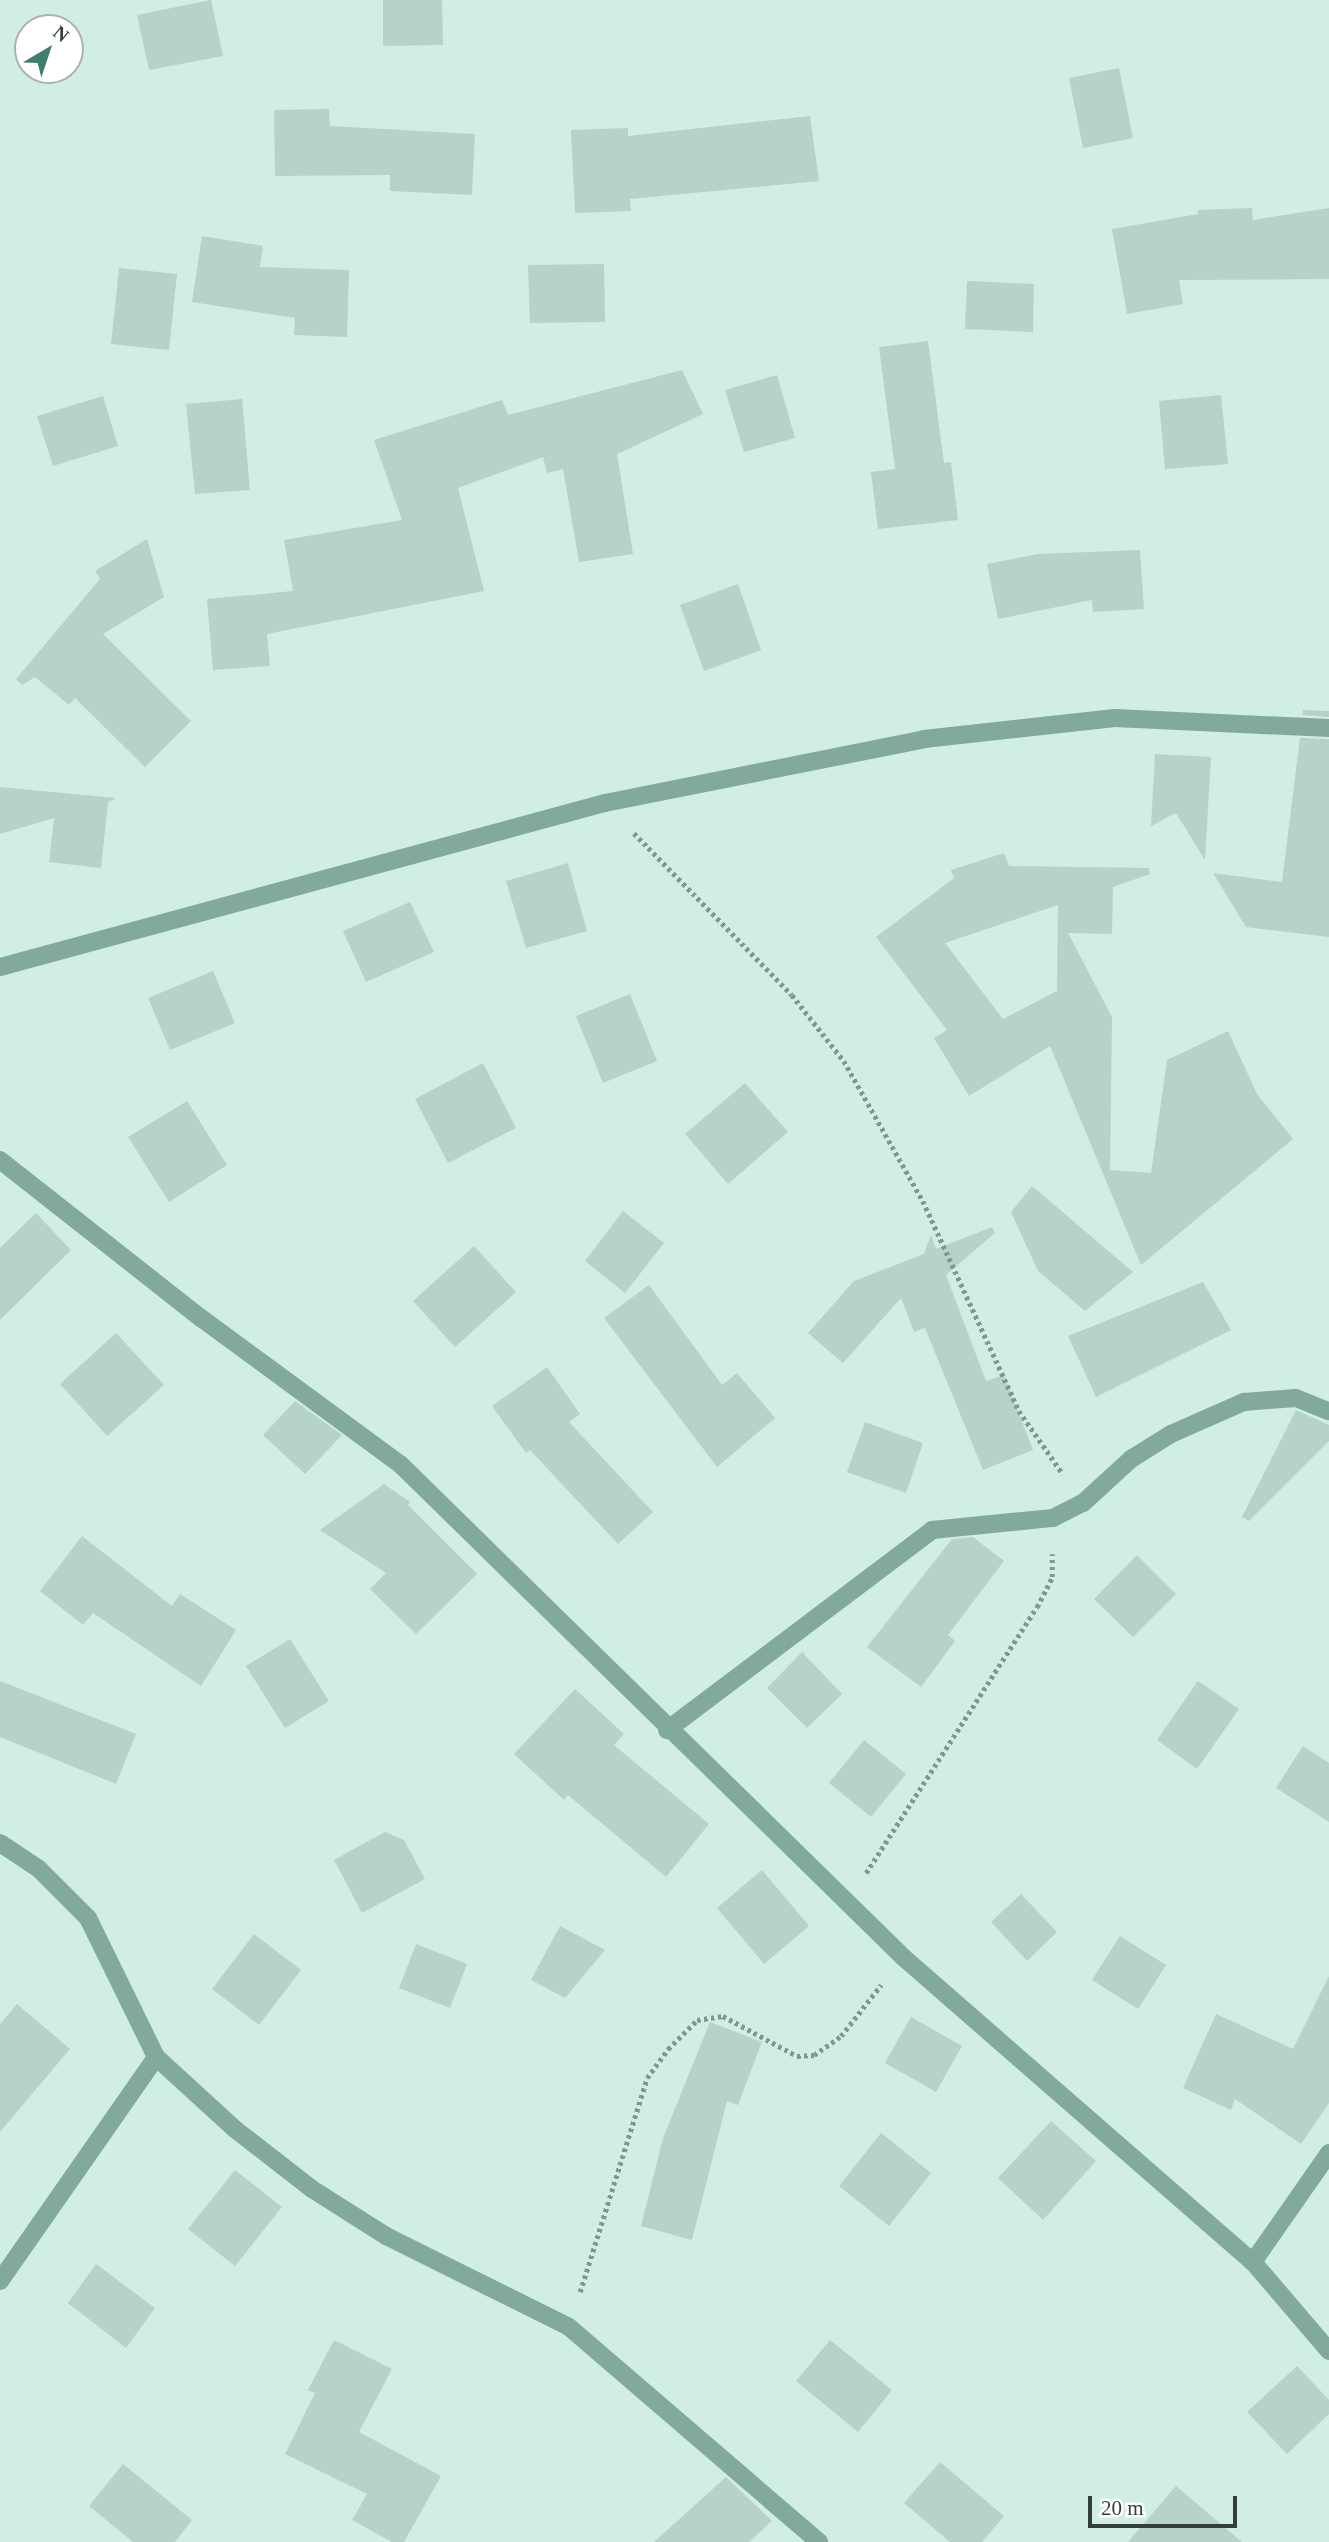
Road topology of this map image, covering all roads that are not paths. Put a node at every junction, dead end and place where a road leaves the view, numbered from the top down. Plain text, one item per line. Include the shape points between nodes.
1 (1329, 728) edge
2 (0, 967) edge
3 (0, 1160) edge
4 (1329, 1411) edge
5 (667, 1730) junction
6 (0, 1843) edge
7 (156, 2057) junction
8 (1329, 2153) edge
9 (1253, 2262) junction
10 (0, 2281) edge
11 (1329, 2351) edge
12 (819, 2542) edge

1 - 2 street via 1102,720 924,739 604,803
3 - 5 street via 201,1318 400,1464 518,1576
4 - 5 street via 1296,1398 1244,1402 1171,1434 1131,1459 1083,1503 1052,1518 932,1530
5 - 9 street via 903,1957
6 - 7 street via 39,1869 88,1918
7 - 10 street
7 - 12 street via 236,2130 312,2189 386,2236 569,2327
8 - 9 street
9 - 11 street

